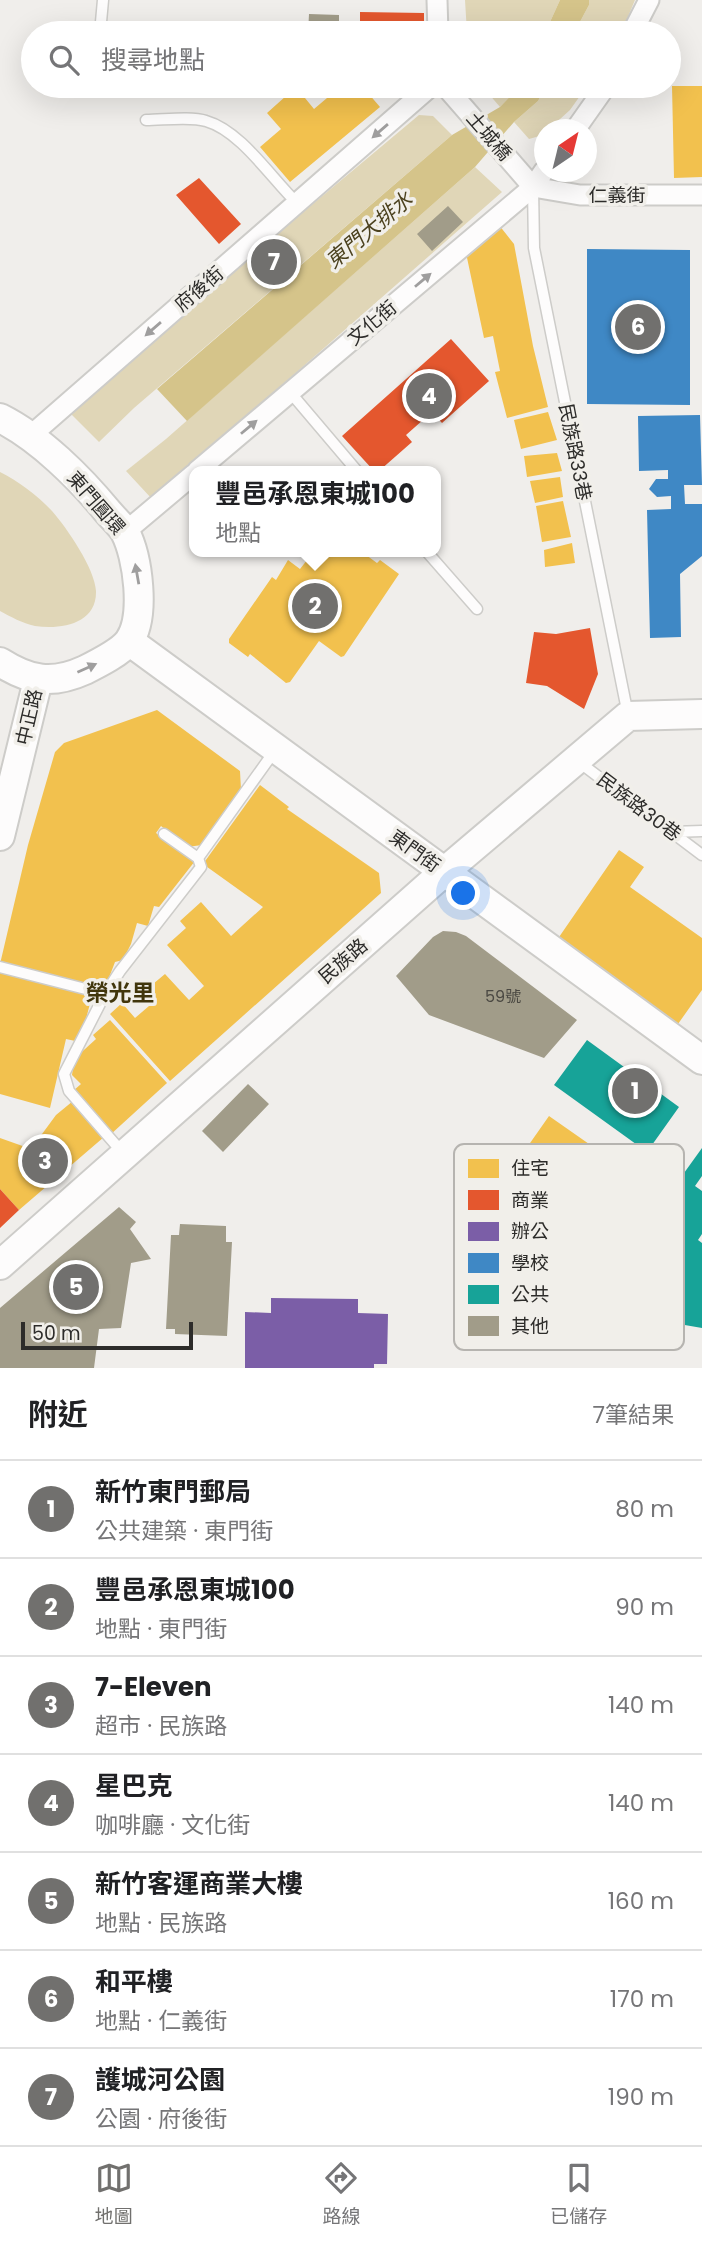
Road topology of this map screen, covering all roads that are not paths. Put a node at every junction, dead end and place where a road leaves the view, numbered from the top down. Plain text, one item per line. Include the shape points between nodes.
1 (103, 0) edge
2 (437, 0) edge
3 (649, 0) edge
4 (101, 21) edge
5 (438, 21) edge
6 (638, 21) edge
7 (417, 98) edge
8 (457, 98) edge
9 (598, 98) edge
10 (583, 119) edge
11 (146, 120) dead end
12 (534, 174) edge
13 (535, 182) edge
14 (539, 182) edge
15 (546, 182) edge
16 (702, 195) edge
17 (297, 203) junction
18 (290, 392) junction
19 (0, 418) edge
20 (29, 437) junction
21 (203, 466) edge
22 (353, 466) edge
23 (189, 478) edge
24 (125, 532) junction
25 (431, 557) edge
26 (477, 609) dead end
27 (129, 641) junction
28 (0, 662) edge
29 (38, 680) junction
30 (702, 714) edge
31 (628, 716) junction
32 (276, 749) junction
33 (576, 760) junction
34 (702, 831) edge
35 (672, 832) junction
36 (164, 834) dead end
37 (0, 836) edge
38 (702, 855) edge
39 (198, 858) junction
40 (444, 872) junction
41 (0, 967) edge
42 (105, 994) junction
43 (702, 1060) edge
44 (123, 1154) junction
45 (2, 1262) edge

1 - 4 lane
2 - 5 street
3 - 6 street
7 -> 17 street, 府後街
8 - 12 street, 土城橋
9 - 10 street
11 - 17 lane via 205,120 225,130
18 -> 13 street, 文化街
14 - 31 lane, 民族路33巷 via 534,248
15 - 16 street, 仁義街 via 575,195
17 -> 20 street, 府後街
21 -> 18 street, 文化街
18 - 22 lane
19 - 20 street, 東門圓環
20 - 24 street, 東門圓環 via 89,489
23 - 24 street, 文化街
27 -> 24 street, 東門圓環 via 138,615 139,588
25 - 26 lane
29 -> 27 street via 81,672
27 - 32 street, 東門街
28 - 29 street
29 - 37 street, 中正路
30 - 31 street
31 - 33 street, 民族路
32 - 39 lane
32 - 40 street, 東門街
33 - 35 lane, 民族路30巷
33 - 40 street, 民族路
34 - 35 lane
35 - 38 lane, 民族路30巷
36 - 39 lane
39 - 42 lane via 201,867
40 - 43 street, 東門街
40 - 44 street, 民族路
41 - 42 lane
42 - 44 lane via 64,1073 69,1091
44 - 45 street, 民族路

